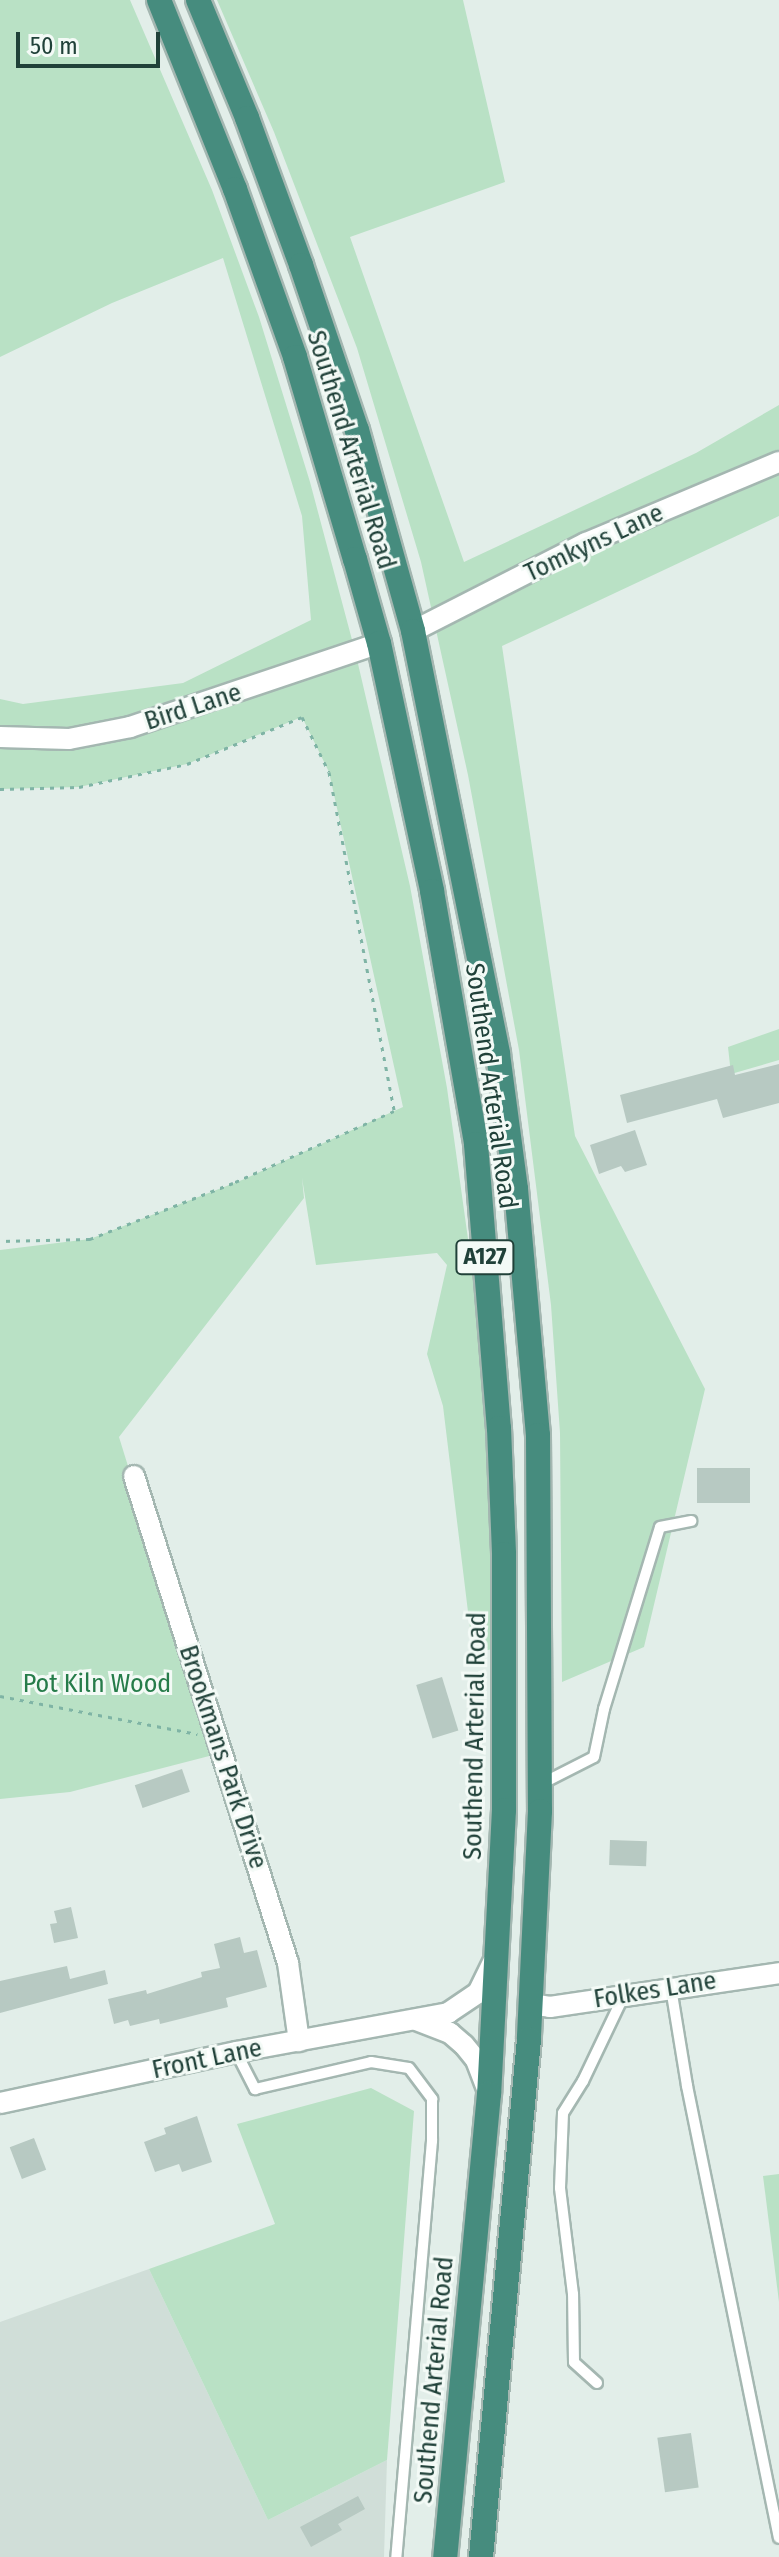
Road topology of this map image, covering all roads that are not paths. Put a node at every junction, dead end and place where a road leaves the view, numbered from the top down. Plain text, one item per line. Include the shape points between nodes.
1 (159, 0) edge
2 (198, 0) edge
3 (779, 462) edge
4 (413, 631) junction
5 (379, 643) junction
6 (0, 737) edge
7 (134, 1476) dead end
8 (691, 1521) dead end
9 (541, 1784) junction
10 (499, 1934) junction
11 (779, 1973) edge
12 (671, 1988) junction
13 (624, 1995) junction
14 (531, 2004) junction
15 (416, 2020) junction
16 (299, 2041) junction
17 (236, 2052) junction
18 (489, 2094) junction
19 (0, 2103) edge
20 (597, 2383) dead end
21 (779, 2538) edge
22 (396, 2557) edge
23 (445, 2557) edge
24 (481, 2557) edge

1 - 5 highway, Southend Arterial Road / A127 via 295,357
2 - 4 highway, Southend Arterial Road / A127 via 301,265 357,430
3 - 4 street, Tomkyns Lane via 586,543
4 - 9 highway, Southend Arterial Road / A127 via 498,1054 516,1189 538,1435
5 - 6 street, Bird Lane via 130,727 69,739
5 - 10 highway, Southend Arterial Road / A127 via 432,891 476,1144 504,1554
7 - 16 street, Brookmans Park Drive via 288,1963
8 - 9 lane via 660,1527 594,1757
9 - 14 highway, Southend Arterial Road / A127
10 - 15 street, Front Lane via 491,1971 478,1993 459,2008
10 - 18 highway, Southend Arterial Road / A127
11 - 12 street, Folkes Lane
12 - 13 street, Folkes Lane
12 - 21 lane
13 - 14 street, Folkes Lane via 550,2007
13 - 20 lane via 563,2113 560,2188 573,2294 574,2362
14 - 24 highway, Southend Arterial Road / A127
15 - 16 street, Front Lane
15 - 18 street via 464,2045
16 - 17 street, Front Lane
17 - 19 street, Front Lane
17 - 22 lane via 255,2089 371,2062 409,2068 432,2099
18 - 23 highway, Southend Arterial Road / A127

